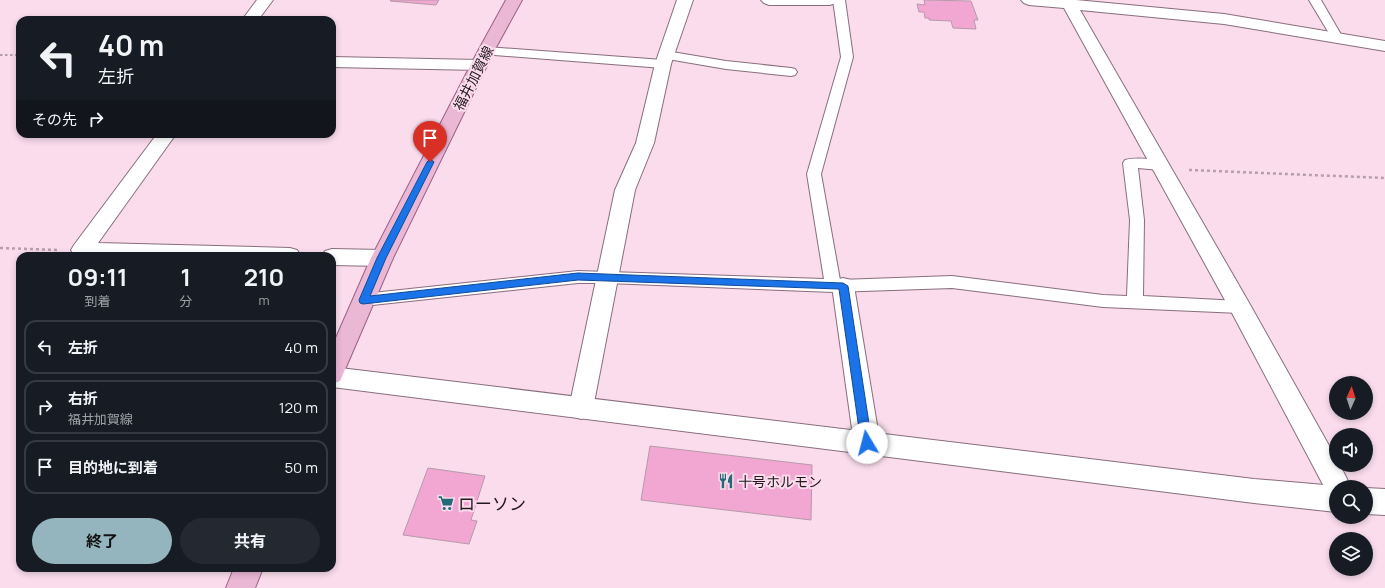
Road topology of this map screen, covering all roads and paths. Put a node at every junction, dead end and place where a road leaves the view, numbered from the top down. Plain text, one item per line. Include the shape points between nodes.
1 (265, 0) edge
2 (514, 0) edge
3 (685, 0) edge
4 (769, 0) edge
5 (825, 0) edge
6 (839, 0) edge
7 (1029, 0) edge
8 (1315, 0) edge
9 (1068, 2) edge
10 (253, 16) edge
11 (1337, 38) junction
12 (1383, 47) edge
13 (0, 55) edge
14 (16, 55) edge
15 (483, 58) junction
16 (665, 60) junction
17 (336, 62) edge
18 (791, 72) dead end
19 (164, 138) edge
20 (1161, 167) junction
21 (1385, 178) edge
22 (0, 248) edge
23 (81, 250) junction
24 (151, 252) edge
25 (336, 257) edge
26 (382, 258) junction
27 (608, 277) junction
28 (838, 286) junction
29 (363, 300) junction
30 (1135, 302) junction
31 (1240, 307) junction
32 (336, 366) edge
33 (336, 377) edge
34 (581, 408) junction
35 (867, 443) junction
36 (1334, 480) edge
37 (1329, 498) edge
38 (1373, 501) edge
39 (1385, 502) edge
40 (246, 572) edge
41 (240, 588) edge

1 - 10 street
2 - 15 main road, 福井加賀線
3 - 16 street
4 - 5 street
6 - 28 lane via 846,57 814,174
7 - 9 street
8 - 11 lane
9 - 11 street via 1224,19
9 - 20 street
11 - 12 street
13 - 14 path
15 - 16 lane
15 - 17 street
15 - 26 main road, 福井加賀線
16 - 18 lane
16 - 27 street via 645,143 624,190
19 - 23 street
20 - 21 path
20 - 30 lane via 1130,163 1137,220
20 - 31 street
22 - 23 path
23 - 24 street
25 - 26 street
26 - 29 main road, 福井加賀線
27 - 28 lane
27 - 29 lane via 578,277
27 - 34 street
28 - 30 lane via 952,282 1103,301
28 - 35 street
29 - 32 main road, 福井加賀線
30 - 31 lane
31 - 36 street
33 - 34 street
34 - 35 street
35 - 37 street
38 - 39 street
40 - 41 main road

